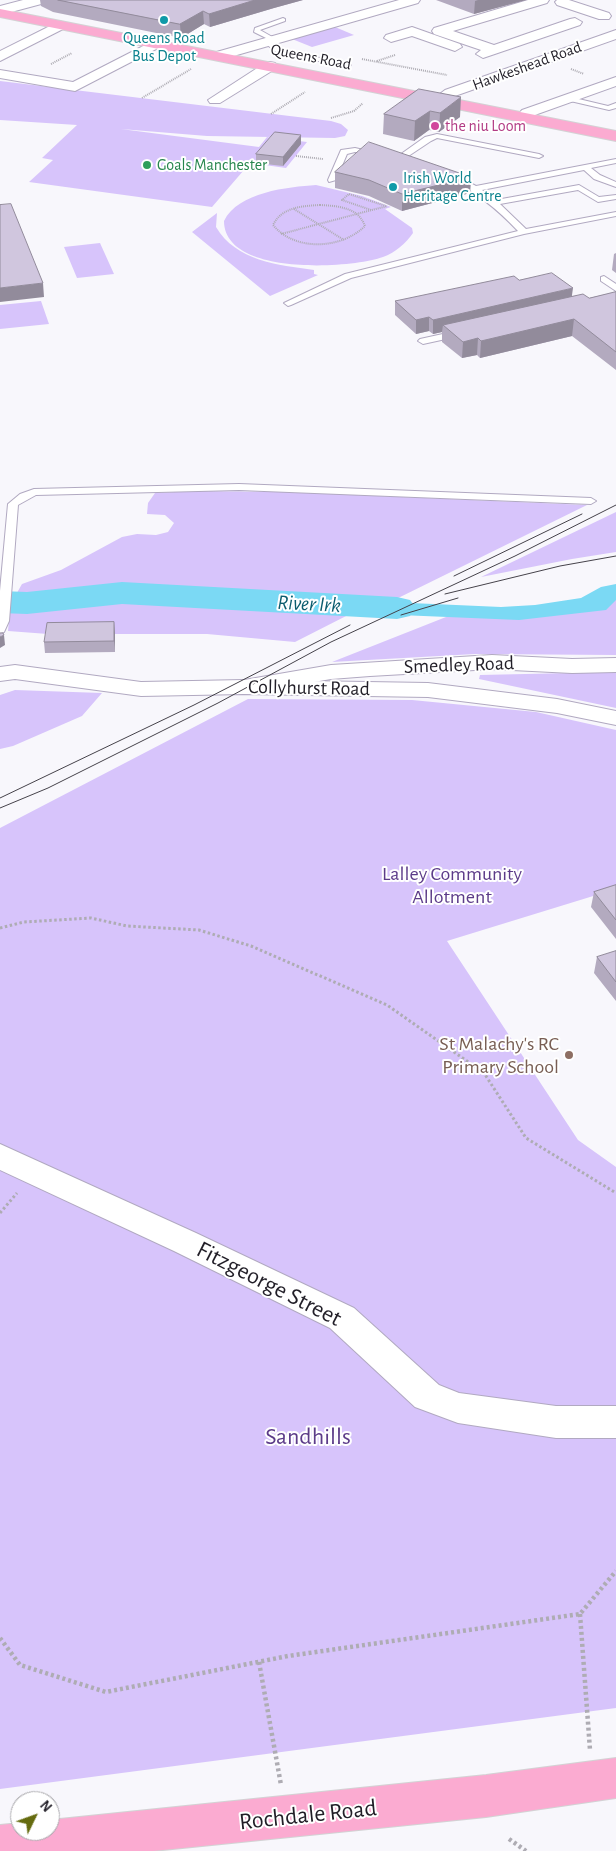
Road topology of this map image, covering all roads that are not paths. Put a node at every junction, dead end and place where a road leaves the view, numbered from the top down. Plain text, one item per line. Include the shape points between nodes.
1 (40, 0) edge
2 (377, 0) edge
3 (414, 0) edge
4 (542, 0) edge
5 (562, 1) edge
6 (18, 2) edge
7 (393, 6) junction
8 (0, 12) edge
9 (604, 16) dead end
10 (283, 20) dead end
11 (340, 22) junction
12 (575, 22) dead end
13 (60, 24) junction
14 (356, 28) dead end
15 (440, 31) junction
16 (418, 32) junction
17 (616, 34) edge
18 (534, 37) junction
19 (391, 38) dead end
20 (271, 41) junction
21 (156, 44) junction
22 (572, 50) junction
23 (488, 54) junction
24 (218, 56) junction
25 (0, 57) edge
26 (347, 65) dead end
27 (270, 66) junction
28 (0, 74) edge
29 (613, 82) edge
30 (569, 98) junction
31 (214, 100) dead end
32 (439, 100) junction
33 (614, 107) edge
34 (523, 116) junction
35 (616, 136) edge
36 (540, 156) dead end
37 (391, 158) junction
38 (616, 161) edge
39 (411, 163) edge
40 (585, 167) junction
41 (447, 175) edge
42 (332, 180) dead end
43 (616, 185) edge
44 (476, 188) junction
45 (616, 198) edge
46 (495, 203) junction
47 (616, 214) edge
48 (524, 232) junction
49 (604, 279) dead end
50 (616, 288) edge
51 (288, 302) dead end
52 (471, 330) edge
53 (422, 342) dead end
54 (591, 501) dead end
55 (1, 626) edge
56 (616, 665) edge
57 (0, 674) edge
58 (244, 687) junction
59 (616, 718) edge
60 (0, 1156) edge
61 (616, 1422) edge
62 (605, 1780) edge
63 (103, 1843) edge
64 (0, 1846) edge

1 - 6 street
2 - 7 street
3 - 7 street
4 - 15 street
5 - 9 street
6 - 8 street
7 - 11 street
8 - 13 highway, Queens Road
10 - 20 lane via 256,29
11 - 14 street
11 - 20 street
12 - 18 street
13 - 21 highway, Queens Road
13 - 25 street
15 - 16 street
15 - 23 street
16 - 19 street
16 - 23 street
17 - 22 street, Hawkeshead Road
18 - 22 street
18 - 23 street
20 - 24 street
20 - 26 lane via 278,51
21 - 24 highway, Queens Road
21 - 28 street via 75,87
22 - 32 street, Hawkeshead Road via 450,93
24 - 27 highway, Queens Road
27 - 31 street
27 - 32 highway, Queens Road
29 - 30 street
30 - 33 lane
30 - 34 street
32 - 34 highway, Queens Road
34 - 35 highway, Queens Road
36 - 37 lane via 437,136
37 - 39 lane
37 - 42 lane via 352,150 344,152
38 - 40 lane
40 - 43 lane via 597,177
40 - 44 lane
41 - 44 lane
44 - 46 lane
45 - 46 lane via 598,200 579,187
46 - 48 lane
47 - 48 lane
48 - 51 lane via 348,276
49 - 50 lane
52 - 53 lane
54 - 55 lane via 239,487 34,492 13,504
56 - 58 street, Smedley Road via 492,662 370,669 331,672
57 - 58 street, Collyhurst Road via 15,672 141,689
58 - 59 street, Collyhurst Road via 428,690 557,706
60 - 61 street, Fitzgeorge Street via 342,1318 427,1396 458,1408 556,1422
62 - 63 highway, Rochdale Road
63 - 64 highway, Rochdale Road

